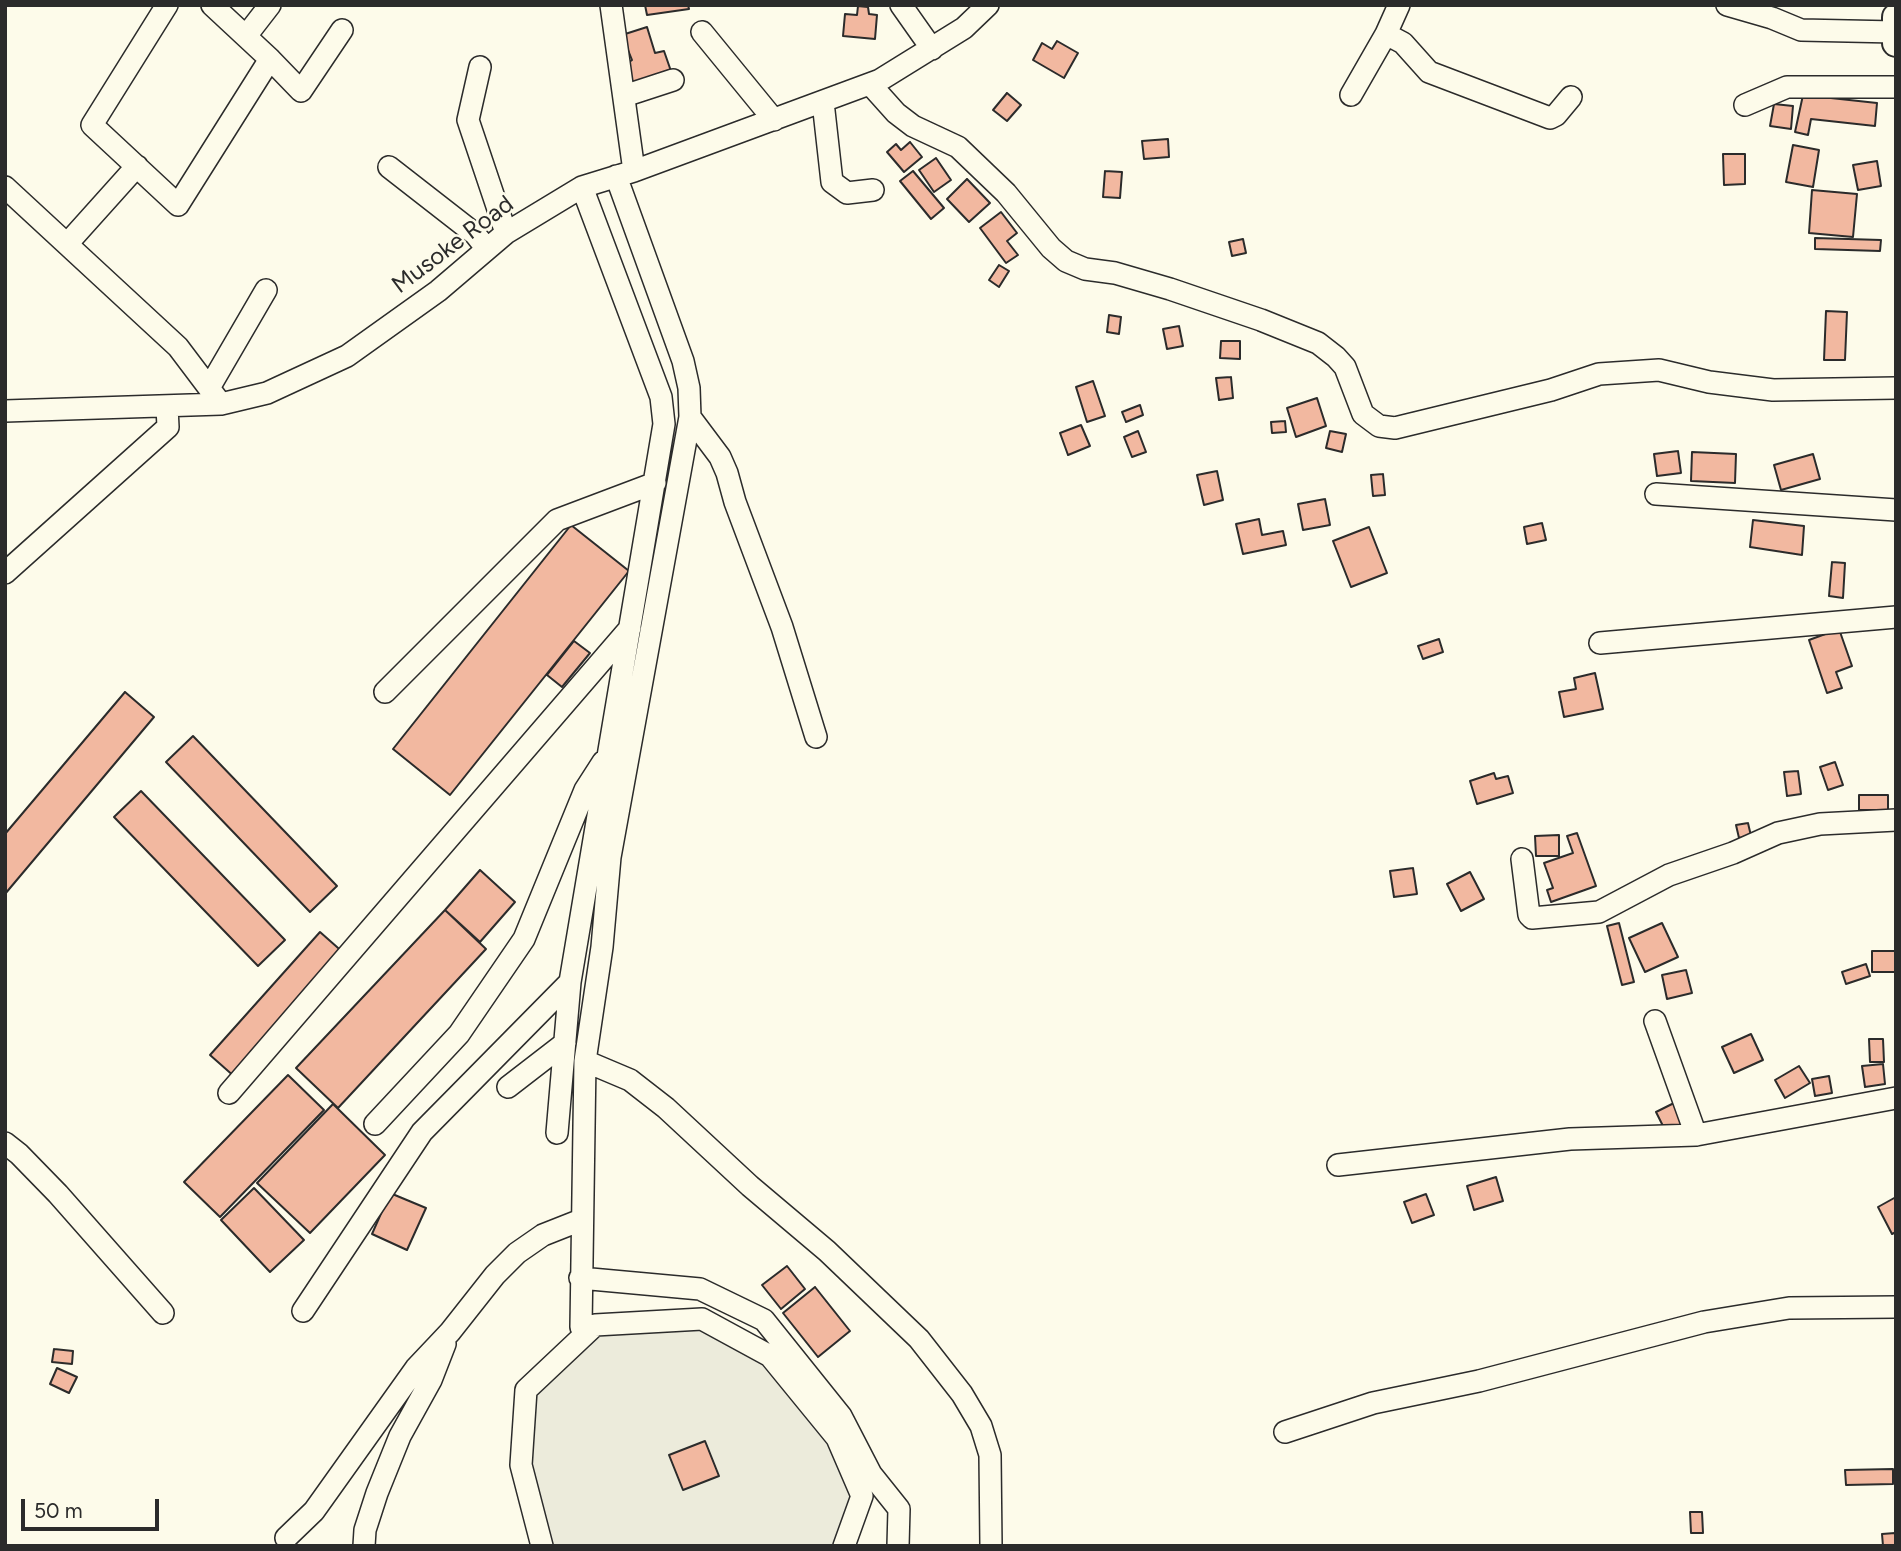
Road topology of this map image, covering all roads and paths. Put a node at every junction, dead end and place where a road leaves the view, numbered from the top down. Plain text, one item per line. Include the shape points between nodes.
1 (167, 5) edge
2 (212, 5) edge
3 (270, 5) edge
4 (611, 5) edge
5 (901, 5) edge
6 (988, 5) edge
7 (1399, 5) edge
8 (1727, 5) edge
9 (1896, 17) edge
10 (342, 30) dead end
11 (702, 32) dead end
12 (1895, 32) edge
13 (1386, 34) junction
14 (246, 36) junction
15 (1896, 43) edge
16 (932, 49) junction
17 (270, 59) junction
18 (480, 67) dead end
19 (673, 80) dead end
20 (870, 84) junction
21 (1896, 87) edge
22 (1351, 94) dead end
23 (624, 96) junction
24 (1571, 97) dead end
25 (823, 102) junction
26 (1745, 105) dead end
27 (774, 120) junction
28 (136, 166) junction
29 (389, 167) dead end
30 (625, 173) junction
31 (5, 187) edge
32 (582, 187) junction
33 (873, 190) dead end
34 (506, 233) junction
35 (67, 244) junction
36 (487, 249) junction
37 (266, 290) dead end
38 (1896, 388) edge
39 (215, 396) junction
40 (167, 407) junction
41 (5, 411) edge
42 (690, 417) junction
43 (654, 483) junction
44 (1656, 495) dead end
45 (1896, 510) edge
46 (5, 573) edge
47 (1896, 617) edge
48 (631, 627) junction
49 (1601, 643) dead end
50 (385, 692) dead end
51 (816, 737) dead end
52 (610, 751) junction
53 (1896, 820) edge
54 (1522, 859) dead end
55 (570, 982) junction
56 (1655, 1021) dead end
57 (565, 1043) junction
58 (585, 1060) junction
59 (508, 1087) dead end
60 (229, 1093) dead end
61 (1896, 1098) edge
62 (375, 1124) dead end
63 (557, 1133) dead end
64 (1696, 1135) junction
65 (5, 1143) edge
66 (1338, 1165) dead end
67 (581, 1220) junction
68 (580, 1278) junction
69 (1896, 1307) edge
70 (303, 1311) dead end
71 (163, 1313) dead end
72 (581, 1327) dead end
73 (450, 1332) junction
74 (1285, 1432) dead end
75 (286, 1538) dead end
76 (364, 1546) edge
77 (542, 1546) edge
78 (844, 1546) edge
79 (898, 1546) edge
80 (991, 1546) edge

1 - 28 street via 92,125
2 - 14 street
3 - 14 street
4 - 23 street
5 - 16 street
6 - 16 street, Musoke Road
7 - 13 street
8 - 12 street via 1801,30
9 - 12 main road
10 - 17 street via 301,92
11 - 27 street
12 - 15 main road
13 - 22 street
13 - 24 street via 1402,43 1430,72 1550,118
14 - 17 street
16 - 20 street, Musoke Road
17 - 28 street via 178,205
18 - 34 street via 468,120
19 - 23 street
20 - 25 street, Musoke Road
20 - 38 street via 905,120 958,147 1066,261 1170,289 1318,343 1345,368 1363,414 1380,426 1395,428 1599,374 1659,370 1773,390
21 - 26 street via 1787,87
23 - 30 street
25 - 27 street, Musoke Road
25 - 33 street via 832,182 848,193
27 - 30 street, Musoke Road
28 - 35 street
29 - 36 street via 475,234
30 - 32 street, Musoke Road
30 - 42 street via 683,361
31 - 35 street
32 - 34 street, Musoke Road
32 - 43 street via 661,397 664,424
34 - 36 street, Musoke Road
35 - 39 street via 178,347
36 - 39 street, Musoke Road via 438,291 347,356 267,393
37 - 39 street
39 - 40 street, Musoke Road
40 - 41 street, Musoke Road
40 - 46 street via 168,427
42 - 51 street via 724,465
42 - 58 street via 610,857
43 - 48 street
43 - 50 street via 557,520
44 - 45 street
47 - 49 street
48 - 52 street
48 - 60 street
52 - 55 street
52 - 62 street via 585,790 524,939 459,1034
53 - 54 street via 1820,824 1778,833 1670,874 1599,912 1532,918
55 - 57 street
55 - 70 street via 422,1132
56 - 64 street
57 - 59 street
57 - 63 street
58 - 67 street
58 - 80 street via 630,1080 666,1108 919,1339 981,1426 990,1455
61 - 64 street
64 - 66 street via 1570,1139
65 - 71 street via 58,1194
67 - 68 street
67 - 73 street via 543,1235 517,1253
68 - 72 street
68 - 79 street via 700,1289 764,1321 841,1416 871,1474 899,1509
69 - 74 street via 1789,1308 1704,1322 1479,1381 1373,1403
73 - 75 street via 416,1368 314,1511
73 - 76 street via 390,1459 365,1530
77 - 78 street via 521,1465 526,1390 595,1325 702,1319 770,1356 837,1438 862,1496

